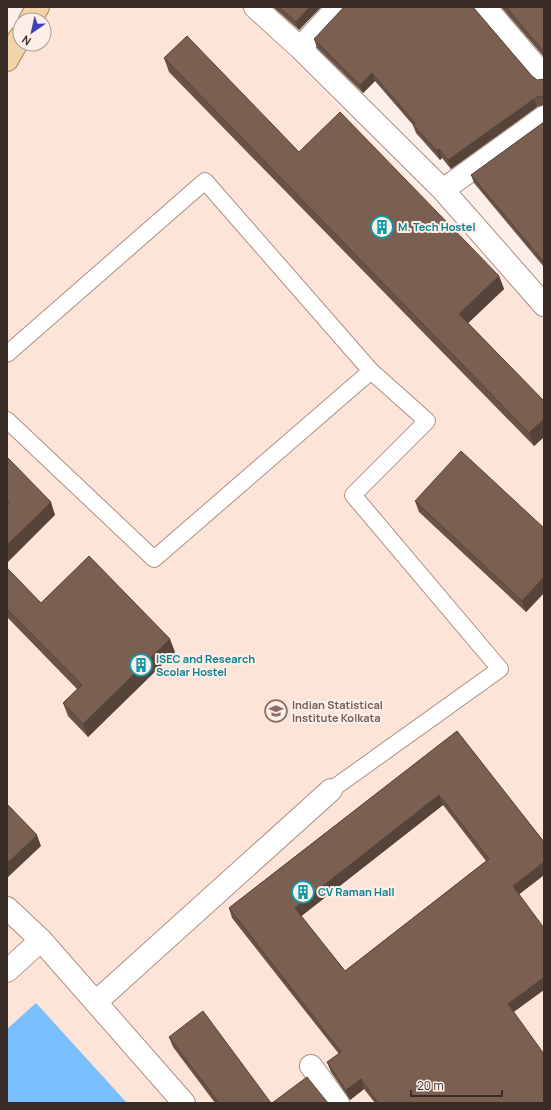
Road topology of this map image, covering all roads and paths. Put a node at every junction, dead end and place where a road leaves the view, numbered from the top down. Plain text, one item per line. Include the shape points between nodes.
1 (255, 7) edge
2 (338, 7) edge
3 (485, 7) edge
4 (300, 48) junction
5 (12, 51) edge
6 (7, 60) edge
7 (544, 76) edge
8 (544, 117) edge
9 (443, 190) junction
10 (544, 305) edge
11 (7, 354) edge
12 (371, 371) junction
13 (7, 420) edge
14 (331, 790) joint
15 (7, 908) edge
16 (41, 940) junction
17 (7, 971) edge
18 (96, 1002) junction
19 (311, 1066) dead end
20 (184, 1103) edge
21 (338, 1103) edge

1 - 4 street
2 - 4 street
3 - 7 street
4 - 9 street
5 - 6 main road
8 - 9 street
9 - 10 street
11 - 12 lane via 205,181
12 - 13 lane via 154,559
12 - 14 lane via 427,421 353,495 500,669
14 - 18 street
15 - 16 street
16 - 17 street
16 - 18 street
18 - 20 street
19 - 21 street

